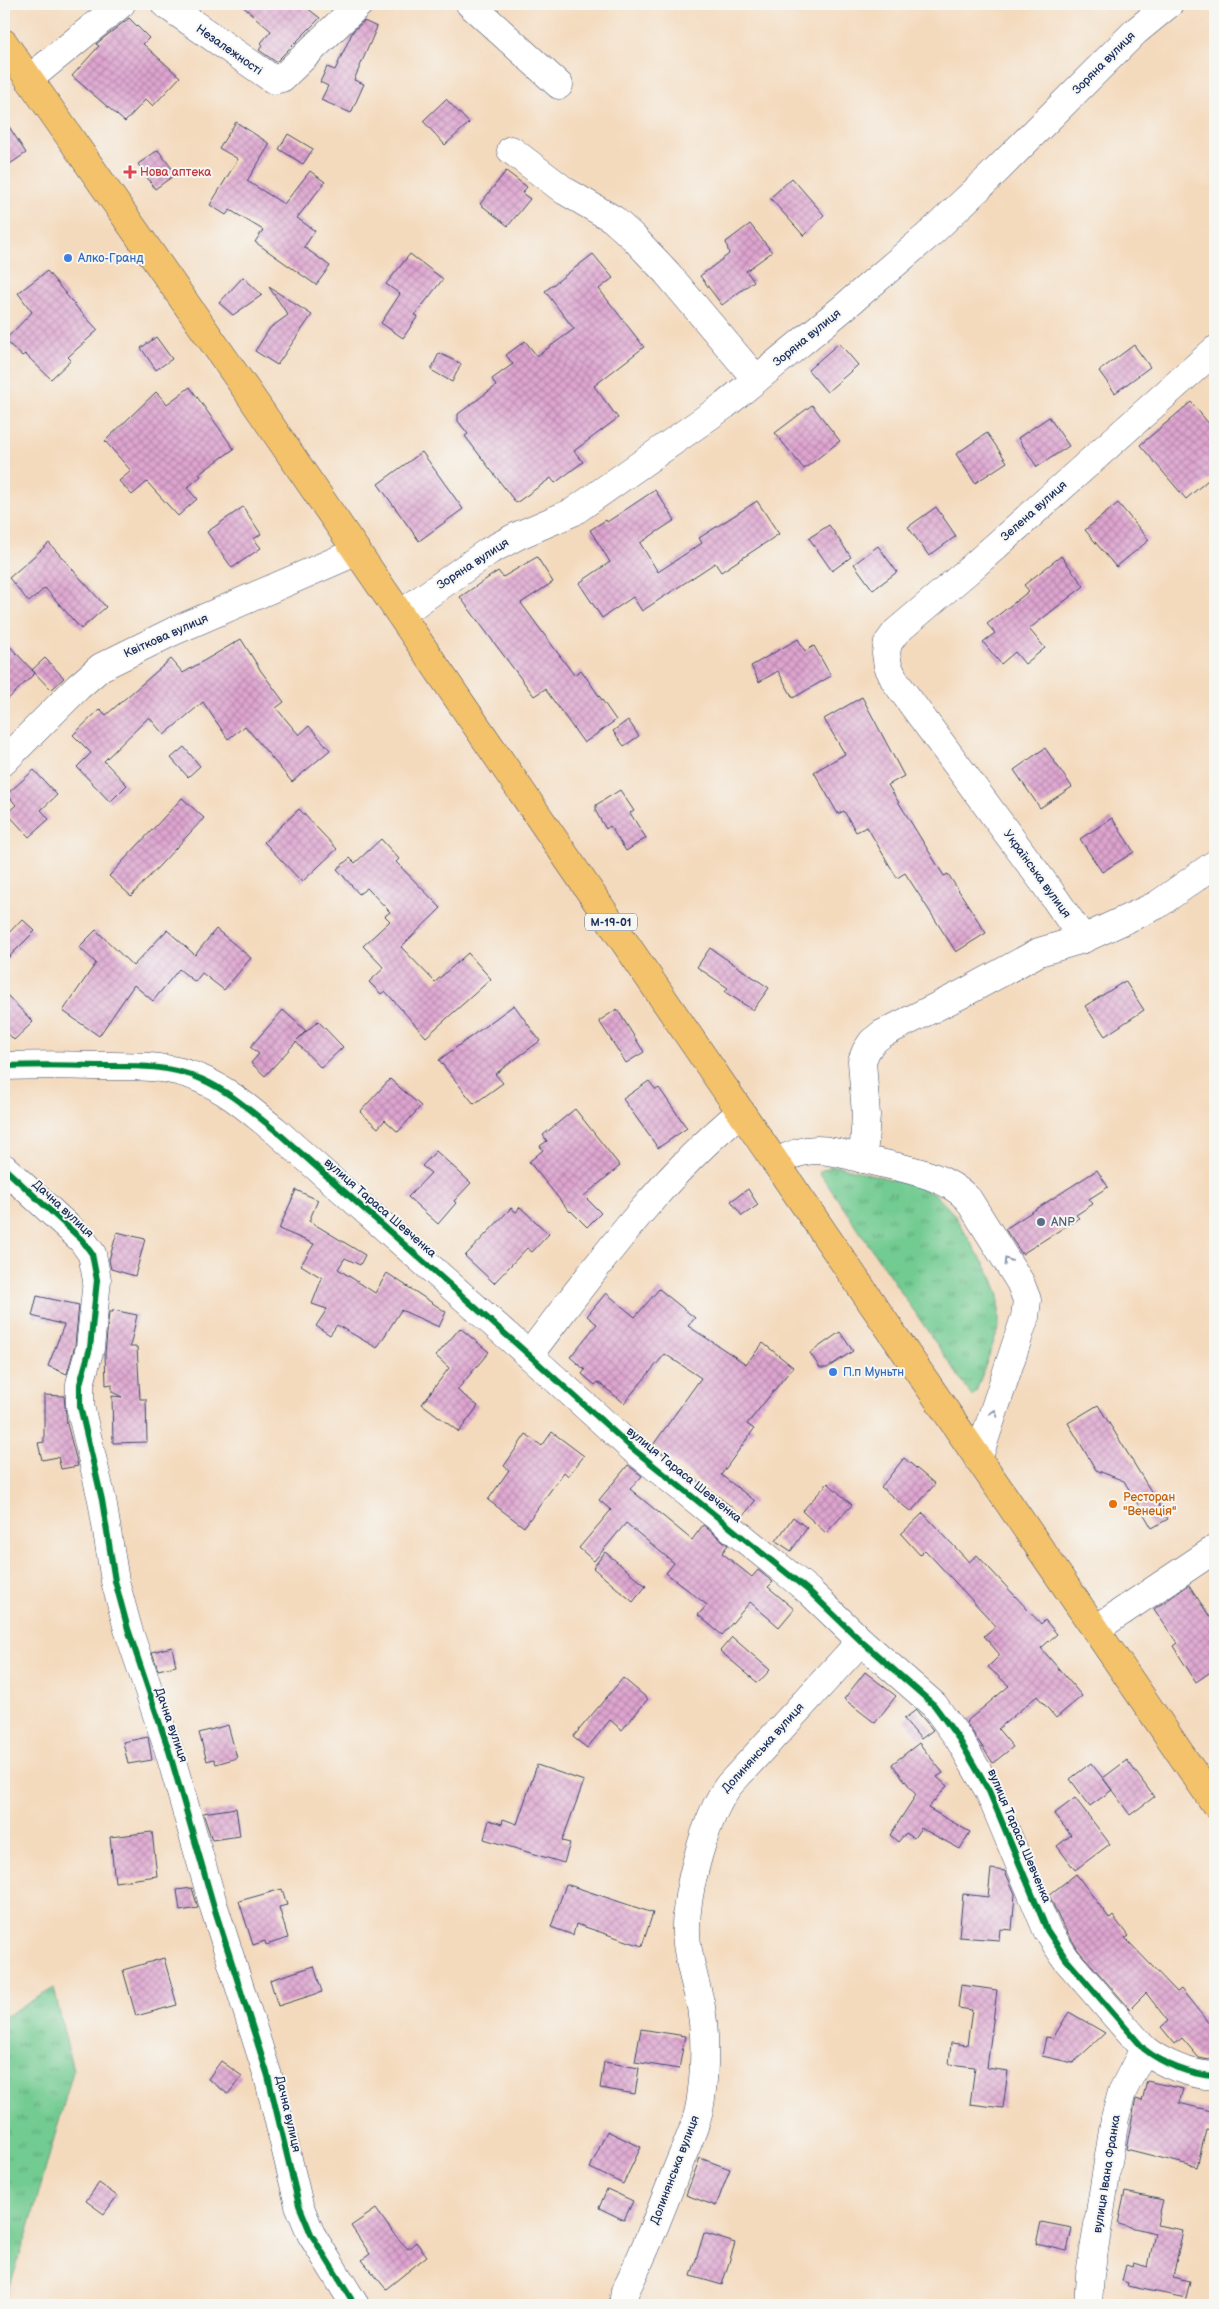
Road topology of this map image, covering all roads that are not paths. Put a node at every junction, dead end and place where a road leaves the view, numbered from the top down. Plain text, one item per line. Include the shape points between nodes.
1 (121, 4) edge
2 (165, 4) edge
3 (359, 4) edge
4 (470, 4) edge
5 (1169, 4) edge
6 (4, 43) edge
7 (29, 80) junction
8 (558, 85) dead end
9 (510, 150) dead end
10 (1215, 350) edge
11 (756, 379) junction
12 (356, 552) junction
13 (401, 614) junction
14 (898, 686) joint
15 (4, 761) edge
16 (1215, 864) edge
17 (1083, 939) junction
18 (4, 1066) edge
19 (740, 1112) junction
20 (863, 1159) junction
21 (776, 1163) junction
22 (4, 1168) edge
23 (530, 1355) junction
24 (978, 1459) junction
25 (1215, 1550) edge
26 (1096, 1629) junction
27 (861, 1641) junction
28 (1215, 1804) edge
29 (1144, 2049) junction
30 (1215, 2076) edge
31 (621, 2301) edge
32 (355, 2305) edge
33 (1088, 2305) edge

1 - 7 street
2 - 3 street, Незалежності via 274,80 282,78
4 - 8 street
5 - 11 street, Зоряна вулиця via 1135,32 932,232
6 - 7 main road, М-19-01
7 - 12 main road, М-19-01
9 - 11 street via 565,191 613,219 634,238
10 - 14 street, Зелена вулиця via 896,632 886,653
11 - 13 street, Зоряна вулиця via 687,433 573,512 488,551
12 - 13 main road, М-19-01
12 - 15 street, Квіткова вулиця via 172,632 101,667
13 - 19 main road, М-19-01
14 - 17 street, Українська вулиця
16 - 17 street via 1156,905
17 - 20 street via 1039,952 872,1042 862,1061 866,1115
18 - 23 street, вулиця Тараса Шевченка via 152,1067 184,1073 213,1085 276,1131
19 - 21 main road, М-19-01
19 - 23 street via 705,1143 626,1230
20 - 21 street via 811,1149 790,1154
24 -> 20 street via 1025,1317 1027,1300 1020,1282 968,1199 956,1187
21 - 24 main road, М-19-01
22 - 32 street, Дачна вулиця via 89,1247 95,1263 95,1314 80,1384 80,1406 102,1500 115,1581 268,2076 299,2206 310,2234
23 - 27 street, вулиця Тараса Шевченка via 632,1448 809,1590
24 - 26 main road, М-19-01
25 - 26 street
26 - 28 main road, М-19-01
27 - 29 street, вулиця Тараса Шевченка via 944,1716 989,1791 1052,1941
27 - 31 street, Долинянська вулиця via 729,1786 720,1797 712,1817 697,1864 686,1923 703,2020 701,2101 693,2130
29 - 30 street, вулиця Тараса Шевченка via 1173,2066
29 - 33 street, вулиця Івана Франка via 1122,2092 1115,2118 1089,2280

